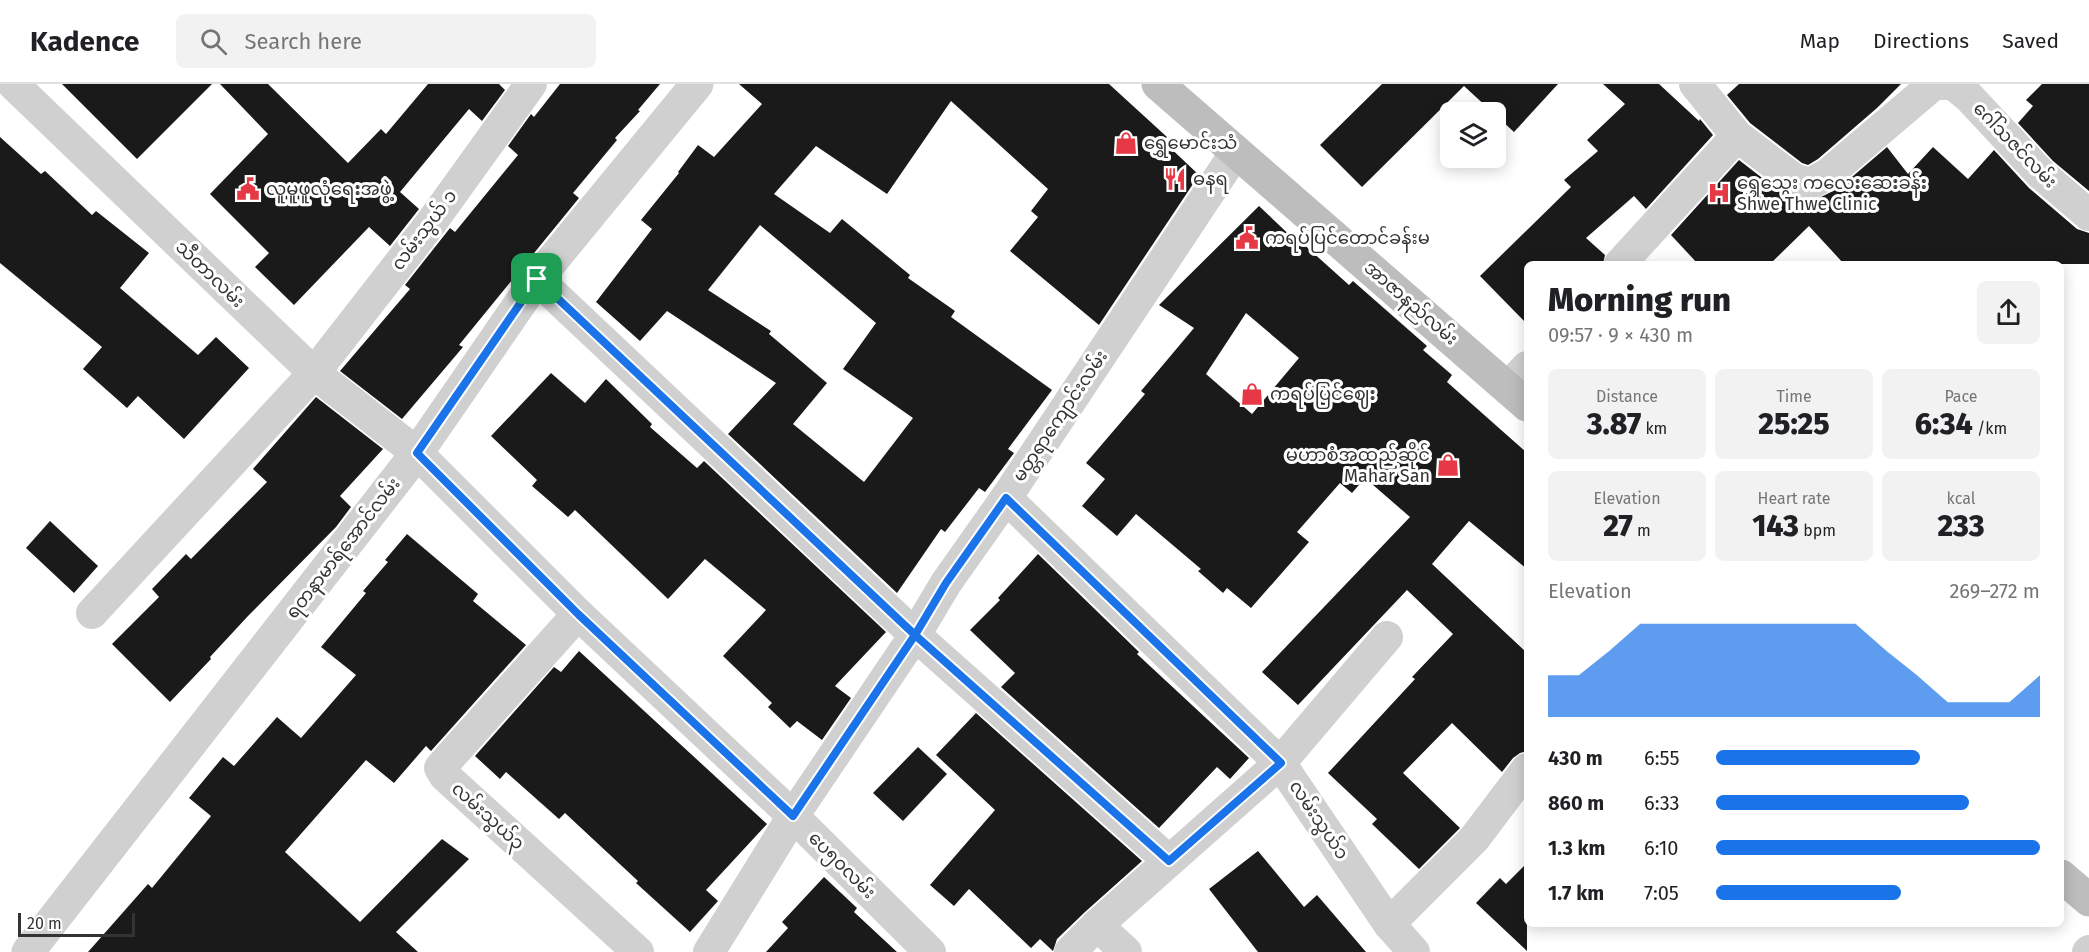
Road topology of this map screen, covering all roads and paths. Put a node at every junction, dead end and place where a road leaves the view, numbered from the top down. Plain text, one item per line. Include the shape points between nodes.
1 (13, 84) edge
2 (531, 84) edge
3 (697, 84) edge
4 (1158, 84) edge
5 (1695, 84) edge
6 (1737, 136) junction
7 (1236, 152) junction
8 (2089, 215) edge
9 (1623, 261) edge
10 (537, 279) junction
11 (314, 373) junction
12 (1521, 386) edge
13 (417, 453) junction
14 (1006, 498) junction
15 (92, 613) dead end
16 (578, 614) junction
17 (915, 635) junction
18 (1387, 637) dead end
19 (1281, 763) junction
20 (1524, 773) edge
21 (793, 816) junction
22 (1169, 861) junction
23 (2064, 879) edge
24 (2089, 900) edge
25 (1389, 924) junction
26 (1097, 925) junction
27 (28, 952) edge
28 (638, 952) edge
29 (710, 952) edge
30 (930, 952) edge
31 (1070, 952) edge
32 (1126, 952) edge
33 (1414, 952) edge

1 - 11 street, သီတာလမ်း
2 - 11 street, လမ်းသွယ် ၁ via 431,223
3 - 10 street, ရတနာမာရ်အောင်လမ်း
4 - 7 main road, အာဇာနည်လမ်း
5 - 6 street, ဂေါ်သဇင်လမ်း
6 - 8 street, ဂေါ်သဇင်လမ်း via 1794,179 1810,184 1828,174 1934,84 1953,84 2041,174
6 - 9 street
7 - 12 main road, အာဇာနည်လမ်း
7 - 14 street, မတ္တရာကျောင်းလမ်း
10 - 13 street, ရတနာမာရ်အောင်လမ်း
10 - 17 street
11 - 13 street, သီတာလမ်း
11 - 15 street, လမ်းသွယ် ၁
13 - 16 street, ပေ၅၀လမ်း
13 - 27 street, ရတနာမာရ်အောင်လမ်း
14 - 17 street, မတ္တရာကျောင်းလမ်း
14 - 19 street, လမ်းသွယ်၁
16 - 21 street, ပေ၅၀လမ်း
16 - 28 street, လမ်းသွယ်၃ via 440,768
17 - 21 street, မတ္တရာကျောင်းလမ်း
17 - 22 street
18 - 19 street
19 - 22 street
19 - 25 street, လမ်းသွယ်၁
20 - 25 street via 1474,839
21 - 29 street, မတ္တရာကျောင်းလမ်း
21 - 30 street, ပေ၅၀လမ်း
22 - 26 street
23 - 24 main road
25 - 33 street, လမ်းသွယ်၁
26 - 31 street
26 - 32 street

